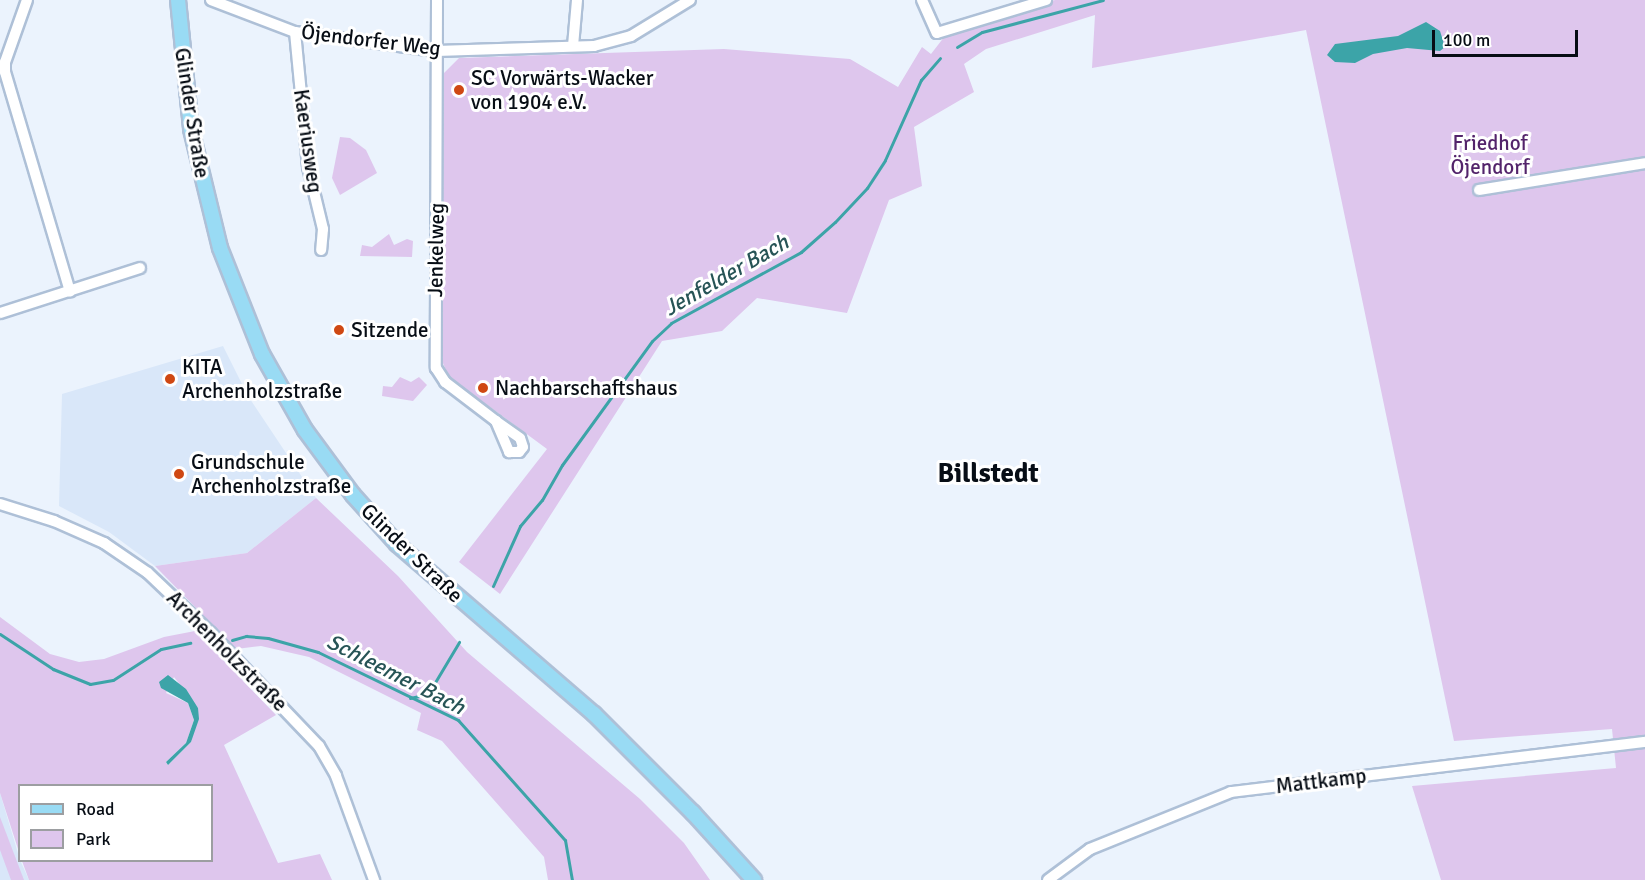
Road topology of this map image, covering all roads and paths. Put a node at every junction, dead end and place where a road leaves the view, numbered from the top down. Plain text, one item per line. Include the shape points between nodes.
1 (27, 0) edge
2 (178, 0) edge
3 (211, 0) edge
4 (437, 0) edge
5 (577, 0) edge
6 (690, 0) edge
7 (922, 0) edge
8 (1046, 0) edge
9 (295, 32) junction
10 (573, 46) junction
11 (436, 51) junction
12 (2, 62) edge
13 (1645, 163) edge
14 (1479, 190) dead end
15 (321, 250) dead end
16 (140, 268) dead end
17 (70, 292) junction
18 (0, 313) edge
19 (496, 421) dead end
20 (0, 504) edge
21 (1645, 742) edge
22 (374, 880) edge
23 (754, 880) edge
24 (1048, 880) edge

1 - 12 street
2 - 23 main road, Glinder Straße via 191,129 217,239 262,354 305,430 353,495 397,544 594,714
3 - 9 street, Öjendorfer Weg
4 - 11 street, Jenkelweg
5 - 10 street
6 - 10 street, Öjendorfer Weg via 632,36 594,46
7 - 8 street via 937,33
9 - 11 street, Öjendorfer Weg
9 - 15 street, Kaeriusweg via 308,167 323,229
10 - 11 street, Öjendorfer Weg
11 - 19 street, Jenkelweg via 436,368 445,382
12 - 17 street
13 - 14 street
16 - 17 street
17 - 18 street
20 - 22 street, Archenholzstraße via 54,521 104,543 148,573 210,632 319,746 336,776
21 - 24 street, Mattkamp via 1231,792 1090,849

